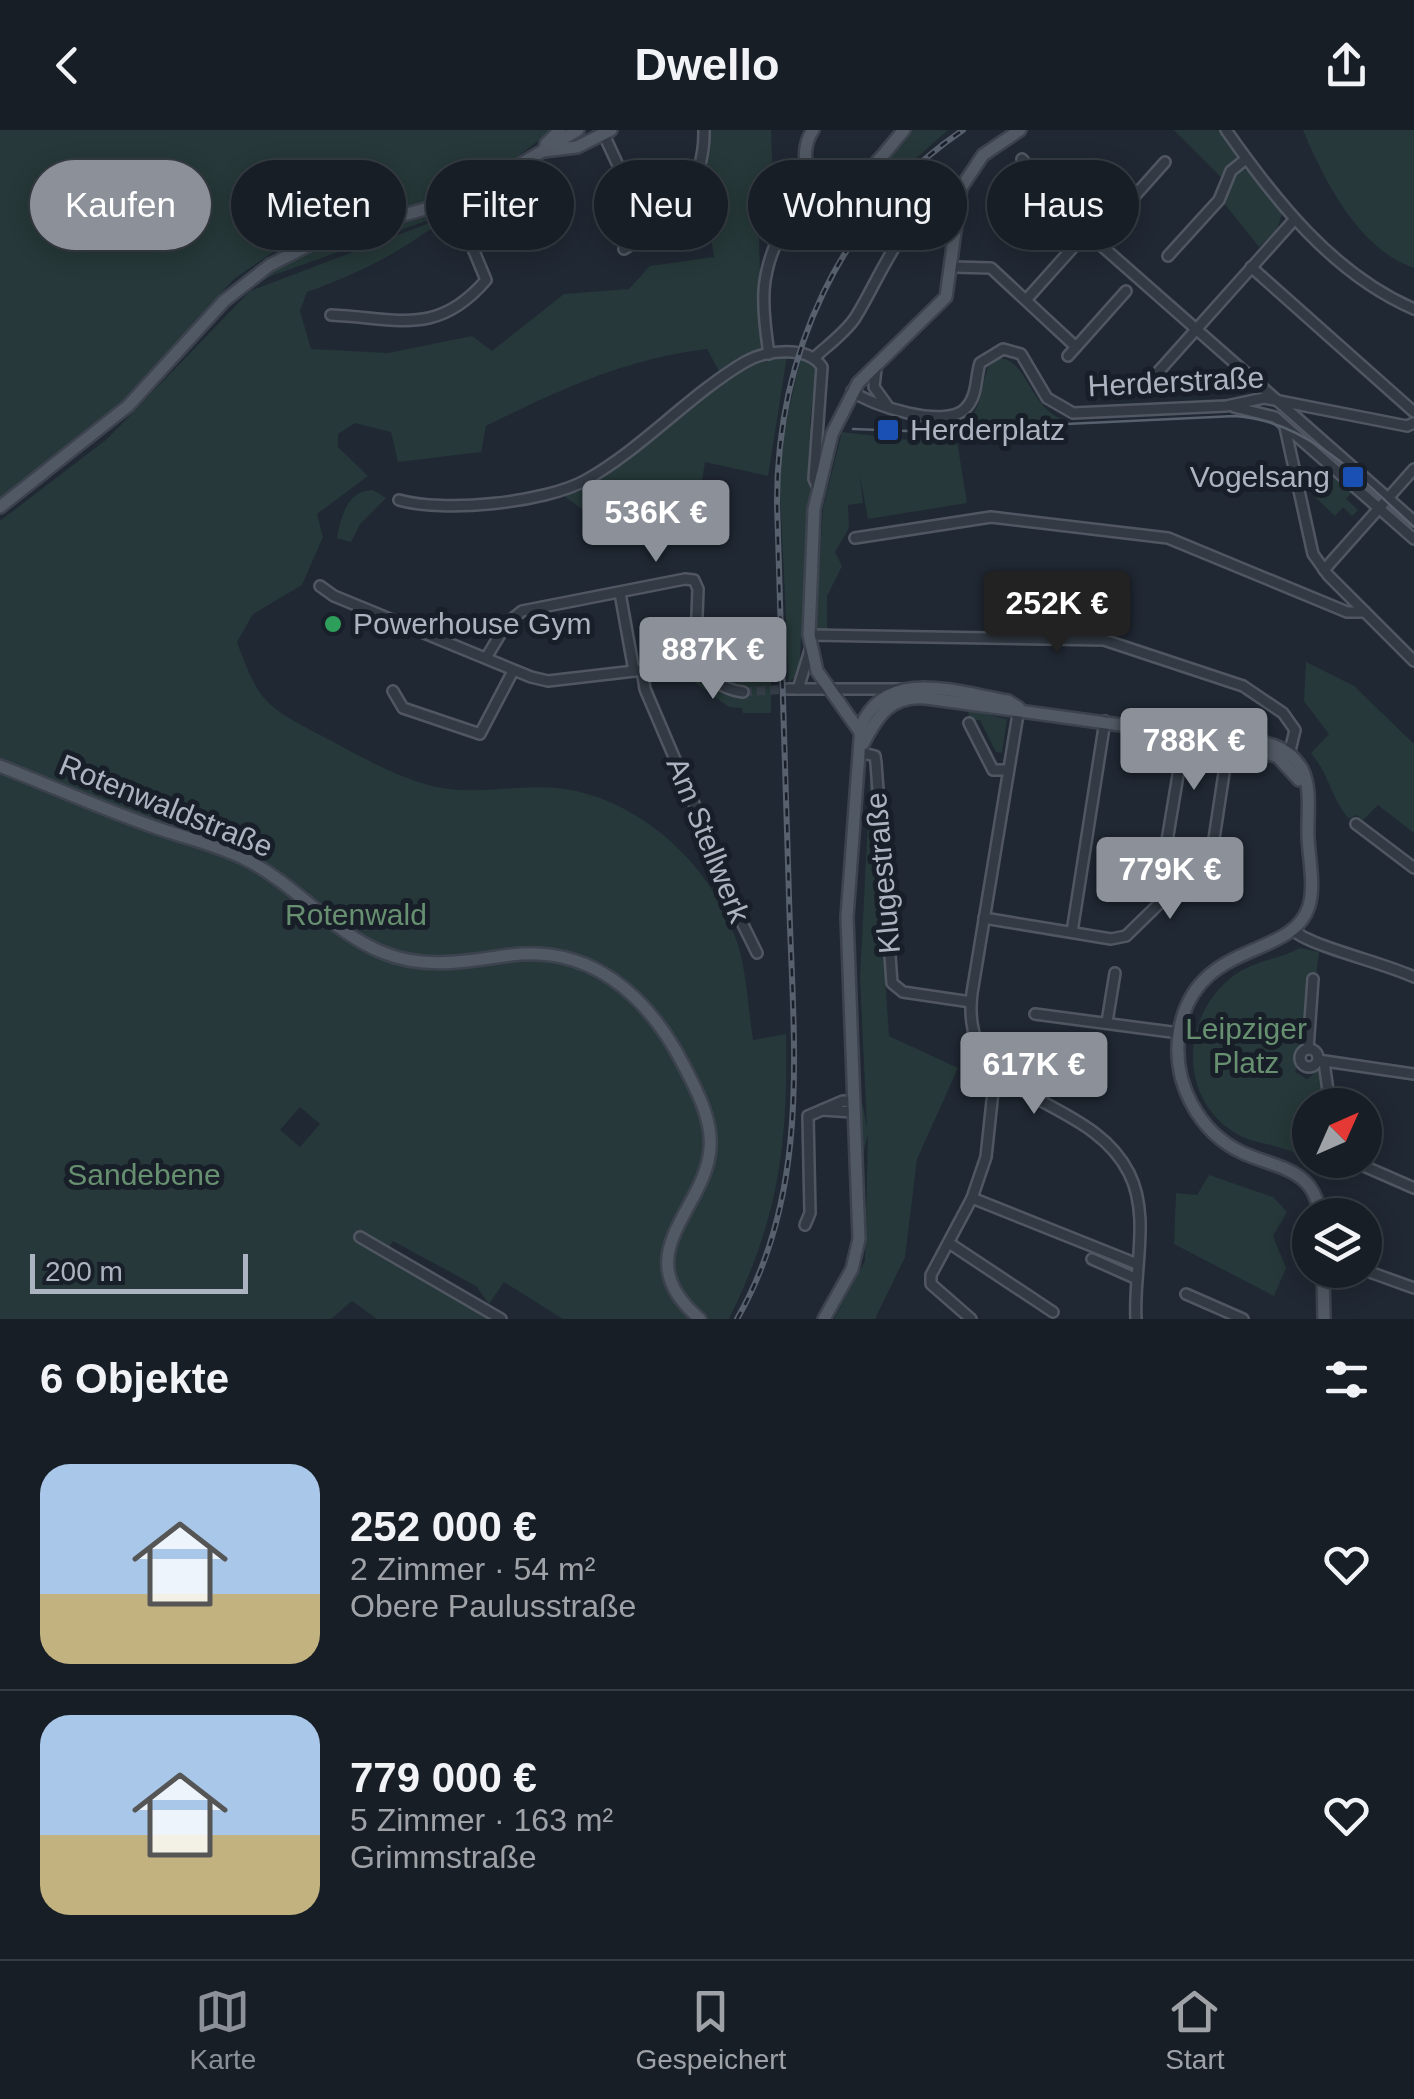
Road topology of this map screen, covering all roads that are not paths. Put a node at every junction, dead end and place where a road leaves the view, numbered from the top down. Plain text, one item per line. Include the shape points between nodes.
1 (560, 130) edge
2 (578, 130) edge
3 (704, 130) edge
4 (813, 130) edge
5 (904, 130) edge
6 (1020, 130) edge
7 (1226, 130) edge
8 (605, 131) edge
9 (544, 152) junction
10 (1246, 159) junction
11 (530, 160) edge
12 (617, 160) edge
13 (700, 160) edge
14 (1165, 162) dead end
15 (967, 178) edge
16 (1139, 192) edge
17 (426, 210) edge
18 (1294, 220) junction
19 (474, 250) edge
20 (771, 250) edge
21 (894, 250) edge
22 (954, 250) edge
23 (1077, 250) edge
24 (1105, 250) edge
25 (1168, 256) dead end
26 (953, 267) junction
27 (1251, 268) junction
28 (1126, 290) dead end
29 (1026, 300) junction
30 (1414, 310) edge
31 (331, 315) dead end
32 (1194, 330) junction
33 (770, 354) junction
34 (815, 358) junction
35 (877, 364) junction
36 (1252, 382) junction
37 (855, 387) junction
38 (1142, 390) dead end
39 (1273, 400) junction
40 (887, 405) junction
41 (1245, 405) junction
42 (1302, 407) junction
43 (1414, 412) edge
44 (1302, 419) junction
45 (1414, 423) edge
46 (1285, 426) junction
47 (1307, 448) junction
48 (1291, 455) junction
49 (1414, 469) edge
50 (818, 488) junction
51 (1388, 497) junction
52 (398, 500) dead end
53 (0, 507) edge
54 (1378, 508) junction
55 (1414, 521) edge
56 (855, 538) dead end
57 (1414, 539) edge
58 (1324, 570) junction
59 (320, 586) dead end
60 (620, 593) junction
61 (1365, 612) junction
62 (808, 636) junction
63 (1414, 642) edge
64 (810, 650) junction
65 (1405, 652) junction
66 (486, 658) junction
67 (1414, 660) edge
68 (695, 669) junction
69 (513, 671) junction
70 (638, 671) junction
71 (829, 689) junction
72 (900, 689) junction
73 (394, 691) dead end
74 (743, 692) tunnel mouth
75 (947, 696) junction
76 (838, 704) junction
77 (1019, 708) junction
78 (1105, 721) junction
79 (970, 724) dead end
80 (863, 726) junction
81 (1184, 733) junction
82 (1232, 741) junction
83 (859, 749) junction
84 (1288, 758) junction
85 (0, 766) edge
86 (1008, 770) junction
87 (1356, 824) dead end
88 (1166, 847) dead end
89 (1414, 868) edge
90 (984, 918) junction
91 (1293, 930) junction
92 (1072, 932) junction
93 (757, 952) dead end
94 (1115, 973) dead end
95 (1414, 977) edge
96 (1313, 980) dead end
97 (970, 1002) junction
98 (1035, 1014) dead end
99 (1107, 1022) junction
100 (1179, 1033) junction
101 (1308, 1049) junction
102 (1321, 1061) junction
103 (995, 1073) junction
104 (1414, 1074) edge
105 (1327, 1088) edge
106 (853, 1107) junction
107 (1382, 1174) edge
108 (1414, 1188) edge
109 (972, 1198) junction
110 (1316, 1198) edge
111 (805, 1226) dead end
112 (360, 1237) dead end
113 (949, 1244) junction
114 (1092, 1260) dead end
115 (1137, 1264) junction
116 (1382, 1276) edge
117 (1137, 1280) junction
118 (1323, 1288) edge
119 (1414, 1288) edge
120 (1186, 1294) dead end
121 (1053, 1312) dead end
122 (502, 1319) edge
123 (700, 1319) edge
124 (824, 1319) edge
125 (971, 1319) edge
126 (1136, 1319) edge
127 (1243, 1319) edge
128 (1324, 1319) edge

1 - 9 main road
2 - 9 main road
3 - 13 street
4 - 5 main road via 803,149 804,166 816,182 832,187 857,179
6 - 15 main road via 983,155
7 - 10 street
8 - 9 main road via 577,147
8 - 12 street
9 - 11 main road
10 - 18 street
10 - 25 street via 1230,170 1219,200
14 - 16 street
17 - 53 main road via 327,236 270,265 224,301 128,406
18 - 27 street
18 - 30 street via 1369,284
19 - 31 street via 486,280 445,316
20 - 33 street via 763,274
21 - 34 street via 852,322
22 - 26 main road
23 - 29 street
24 - 32 street
26 - 29 street via 991,268
26 - 35 main road via 940,307
27 - 32 street
27 - 43 street
28 - 29 street via 1072,352
32 - 36 street
32 - 38 street
33 - 34 street
33 - 52 street via 747,361 583,482 439,507
34 - 50 street via 823,373
35 - 37 main road
35 - 40 street via 874,387
36 - 39 street
36 - 41 street
37 - 40 street, Herderstraße via 871,404
37 - 50 main road via 838,417
39 - 41 street, Herderstraße
39 - 42 street, Herderstraße
39 - 44 street
40 - 41 street, Herderstraße via 955,416 971,401 980,363 1003,349 1026,359 1041,392 1066,411
41 - 46 street
42 - 44 street, Herderstraße
42 - 45 street, Herderstraße
44 - 51 street
46 - 47 street
46 - 48 street
47 - 48 street
47 - 54 street
48 - 58 street via 1308,542
49 - 51 street
50 - 62 main road
51 - 54 street
51 - 55 street
54 - 57 street
54 - 58 street
56 - 61 street via 998,518 1168,538 1347,612
58 - 61 street
59 - 66 street
60 - 66 street via 522,611
60 - 68 street via 694,580
60 - 70 street, Am Stellwerk
61 - 65 street
62 - 64 main road
62 - 84 street via 1104,640 1256,694 1296,730
63 - 65 street
64 - 71 main road
64 - 71 street via 793,689
65 - 67 street
66 - 69 street
68 - 70 street
68 - 74 street
69 - 70 street via 548,680
69 - 73 street via 480,734 403,708
70 - 93 street, Am Stellwerk via 716,870
71 - 72 street
71 - 76 main road
72 - 75 main road
72 - 80 main road via 876,703
75 - 77 main road via 1008,701
75 - 80 main road via 907,698
76 - 80 main road
76 - 83 main road
77 - 78 main road
77 - 86 street
78 - 81 main road
78 - 92 street
79 - 86 street via 993,770
80 - 83 main road
81 - 82 main road
81 - 88 street
82 - 84 main road
82 - 92 street via 1212,852 1200,867 1126,936
83 - 97 street, Klugestraße via 876,763 892,983 902,992
83 - 106 main road via 848,917
84 - 91 main road via 1306,800 1310,899
85 - 123 main road, Rotenwaldstraße via 248,860 383,953 443,964 550,954 618,981 660,1025 706,1117 707,1166 669,1249 674,1284
86 - 90 street
87 - 89 street
90 - 92 street
90 - 97 street
91 - 95 street via 1308,942
91 - 100 main road via 1211,972 1190,1000
94 - 99 street
96 - 101 street
97 - 103 street via 975,1041
98 - 99 street
99 - 100 street
100 - 110 main road via 1183,1084 1202,1120 1236,1149 1299,1174
101 - 102 street
101 - 102 street via 1301,1063 1308,1068
102 - 104 street
102 - 105 street
103 - 109 street via 988,1144
103 - 115 street via 1069,1113 1121,1159 1137,1197
106 - 111 street via 820,1110 807,1119
106 - 124 main road via 858,1249
107 - 108 street
109 - 113 street
109 - 115 street
112 - 122 street
113 - 121 street
113 - 125 street via 932,1284
114 - 117 street
115 - 117 street
116 - 119 street
117 - 126 street
118 - 128 main road
120 - 127 street

